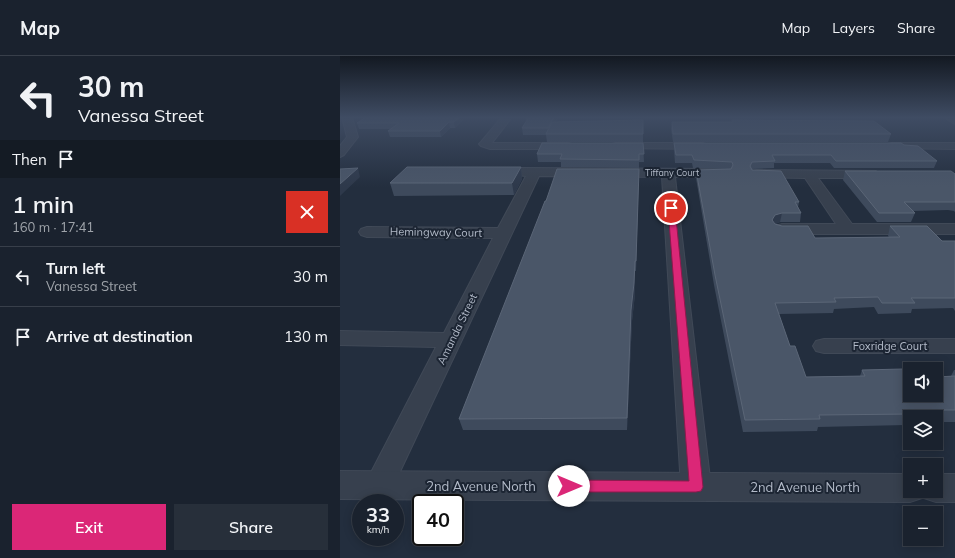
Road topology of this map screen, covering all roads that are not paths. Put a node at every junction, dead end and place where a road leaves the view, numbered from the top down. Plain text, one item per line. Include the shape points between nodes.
1 (351, 140) edge
2 (488, 140) edge
3 (578, 146) edge
4 (602, 146) edge
5 (713, 146) edge
6 (880, 146) edge
7 (955, 146) edge
8 (340, 153) edge
9 (509, 172) edge
10 (534, 172) junction
11 (668, 173) junction
12 (725, 173) edge
13 (756, 174) edge
14 (809, 174) junction
15 (886, 174) edge
16 (780, 229) edge
17 (847, 229) junction
18 (955, 229) edge
19 (367, 232) dead end
20 (504, 233) junction
21 (340, 338) edge
22 (451, 340) junction
23 (824, 346) dead end
24 (955, 346) edge
25 (340, 485) edge
26 (379, 486) junction
27 (696, 487) junction
28 (903, 488) edge
29 (943, 488) edge
30 (955, 488) edge

1 - 8 street
2 - 3 street via 485,144 490,146
4 - 5 street
6 - 7 street
9 - 10 street, Tiffany Court
10 - 11 street, Tiffany Court
10 - 20 street, Amanda Street
11 - 12 street, Tiffany Court
11 - 27 street
13 - 14 street
14 - 15 street
14 - 17 street
16 - 17 street
17 - 18 street
19 - 20 street, Hemingway Court
20 - 22 street, Amanda Street
21 - 22 street
22 - 26 street, Amanda Street
23 - 24 street, Foxridge Court
25 - 26 street, 2nd Avenue North
26 - 27 street, 2nd Avenue North
27 - 28 street, 2nd Avenue North
29 - 30 street

